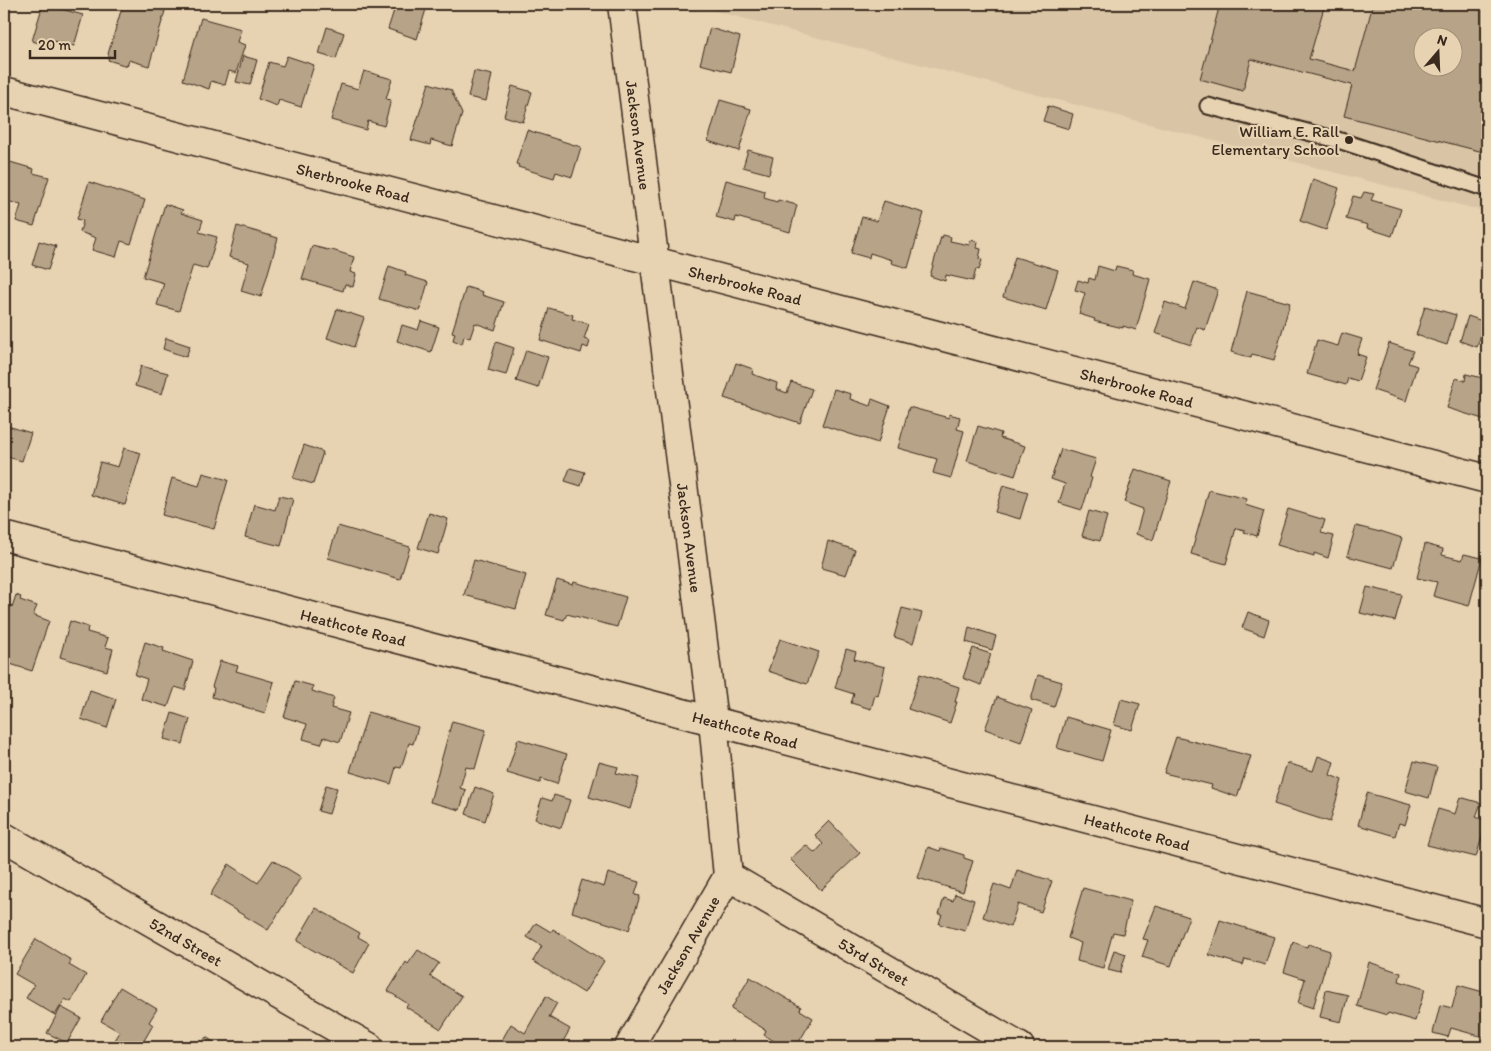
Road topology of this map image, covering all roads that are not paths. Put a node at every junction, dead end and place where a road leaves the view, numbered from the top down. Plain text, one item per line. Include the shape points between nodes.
1 (622, 4) edge
2 (4, 91) edge
3 (1208, 106) dead end
4 (1487, 189) edge
5 (656, 262) junction
6 (1487, 479) edge
7 (4, 536) edge
8 (713, 720) junction
9 (4, 837) edge
10 (728, 876) junction
11 (1487, 923) edge
12 (369, 1047) edge
13 (629, 1047) edge
14 (1020, 1047) edge

1 - 5 street, Jackson Avenue
2 - 5 street, Sherbrooke Road
3 - 4 lane via 1338,140
5 - 6 street, Sherbrooke Road
5 - 8 street, Jackson Avenue
7 - 8 street, Heathcote Road
8 - 10 street, Jackson Avenue
8 - 11 street, Heathcote Road
9 - 12 street, 52nd Street
10 - 13 street, Jackson Avenue
10 - 14 street, 53rd Street

